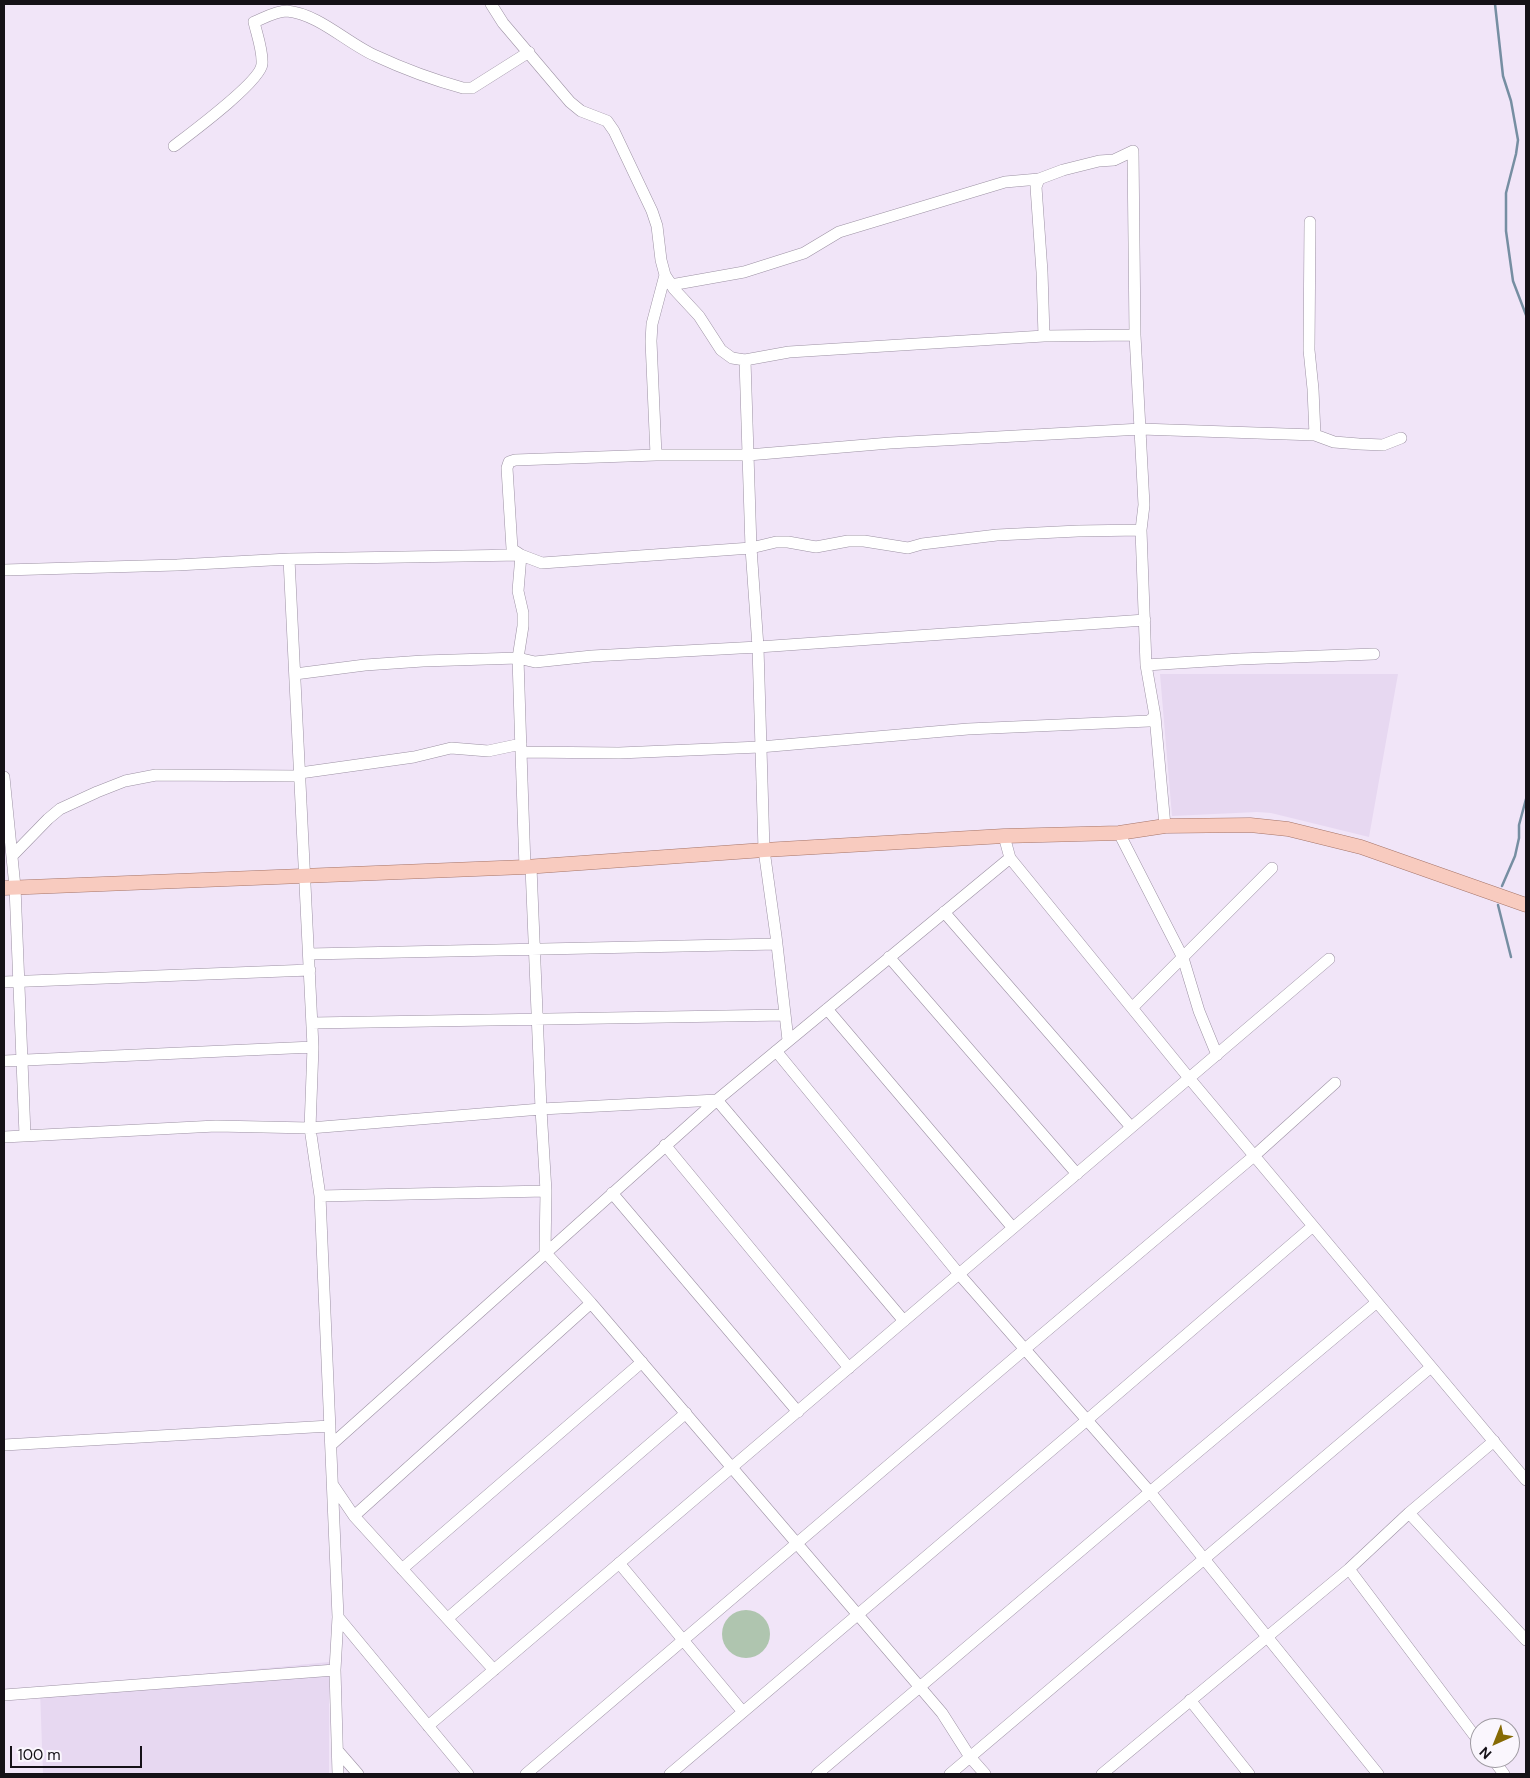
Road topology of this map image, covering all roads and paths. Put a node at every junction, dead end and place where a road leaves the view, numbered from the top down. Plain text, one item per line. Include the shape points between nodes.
1 (491, 4) edge
2 (529, 52) junction
3 (174, 146) dead end
4 (1039, 179) junction
5 (1310, 222) dead end
6 (668, 280) junction
7 (1135, 335) junction
8 (1044, 336) junction
9 (745, 360) junction
10 (1141, 429) junction
11 (1315, 435) junction
12 (1401, 438) dead end
13 (656, 455) junction
14 (748, 455) junction
15 (1141, 530) junction
16 (752, 548) junction
17 (521, 555) junction
18 (289, 559) junction
19 (4, 570) edge
20 (1146, 620) junction
21 (758, 647) junction
22 (1374, 654) dead end
23 (518, 658) junction
24 (535, 662) junction
25 (1146, 665) junction
26 (295, 674) junction
27 (518, 675) junction
28 (1155, 716) junction
29 (760, 747) junction
30 (521, 748) junction
31 (300, 775) junction
32 (4, 777) edge
33 (1165, 826) junction
34 (1119, 833) junction
35 (1004, 836) junction
36 (764, 850) junction
37 (12, 856) junction
38 (1010, 858) junction
39 (528, 867) junction
40 (1272, 868) dead end
41 (306, 877) junction
42 (9, 888) edge
43 (1526, 905) edge
44 (944, 912) junction
45 (777, 944) junction
46 (536, 949) junction
47 (309, 954) junction
48 (889, 958) junction
49 (1183, 958) junction
50 (1329, 960) dead end
51 (310, 970) junction
52 (4, 982) edge
53 (19, 982) junction
54 (1132, 1008) junction
55 (827, 1009) junction
56 (785, 1015) junction
57 (538, 1019) junction
58 (312, 1023) junction
59 (788, 1040) junction
60 (313, 1047) junction
61 (776, 1051) junction
62 (1217, 1055) junction
63 (22, 1060) junction
64 (4, 1061) edge
65 (1189, 1078) junction
66 (1335, 1083) dead end
67 (717, 1100) junction
68 (541, 1109) junction
69 (310, 1128) junction
70 (1131, 1128) junction
71 (4, 1136) edge
72 (25, 1136) junction
73 (665, 1145) junction
74 (1254, 1156) junction
75 (1077, 1174) junction
76 (546, 1191) junction
77 (612, 1193) junction
78 (320, 1196) junction
79 (1313, 1226) junction
80 (1013, 1228) junction
81 (545, 1252) junction
82 (959, 1274) junction
83 (1377, 1302) junction
84 (591, 1303) junction
85 (904, 1321) junction
86 (1025, 1349) junction
87 (642, 1362) junction
88 (1431, 1367) junction
89 (850, 1368) junction
90 (798, 1412) junction
91 (686, 1414) junction
92 (1088, 1420) junction
93 (330, 1426) junction
94 (1494, 1441) junction
95 (4, 1445) edge
96 (331, 1445) junction
97 (732, 1468) junction
98 (1526, 1480) edge
99 (332, 1484) junction
100 (1150, 1492) junction
101 (1409, 1514) junction
102 (354, 1516) junction
103 (797, 1543) junction
104 (1204, 1559) junction
105 (620, 1564) junction
106 (402, 1569) junction
107 (1348, 1569) junction
108 (858, 1615) junction
109 (338, 1618) junction
110 (448, 1618) junction
111 (1267, 1636) junction
112 (683, 1640) junction
113 (1526, 1640) edge
114 (335, 1670) junction
115 (494, 1670) junction
116 (920, 1687) junction
117 (4, 1694) edge
118 (1190, 1700) junction
119 (743, 1712) junction
120 (428, 1726) junction
121 (1470, 1730) edge
122 (338, 1751) junction
123 (970, 1757) junction
124 (1115, 1770) edge
125 (338, 1774) edge
126 (358, 1774) edge
127 (468, 1774) edge
128 (526, 1774) edge
129 (670, 1774) edge
130 (817, 1774) edge
131 (950, 1774) edge
132 (985, 1774) edge
133 (1102, 1774) edge
134 (1250, 1774) edge
135 (1378, 1774) edge

1 - 2 street
2 - 3 street via 472,88 463,88 375,56 310,18 286,11 273,14 254,22 262,65 259,74
2 - 6 street via 570,102 581,111 607,121 614,131 652,211
4 - 6 street via 1005,182 839,232 804,254 744,272
4 - 7 street via 1099,161 1114,160 1133,151
4 - 8 street via 1036,187
5 - 11 street via 1309,350
6 - 9 street via 699,316 721,350 732,358
6 - 13 street via 652,324
7 - 8 street
7 - 10 street
8 - 9 street via 789,352
9 - 14 street
10 - 11 street
10 - 14 street via 890,443
10 - 15 street via 1144,505
11 - 12 street via 1334,442 1383,445
13 - 14 street
13 - 17 street via 510,462 507,468 512,549
14 - 16 street
15 - 16 street via 998,535 908,548 864,541 816,547 776,542
15 - 20 street
16 - 17 street via 542,563
16 - 21 street
17 - 18 street
17 - 23 street via 518,592 523,626
18 - 19 street
18 - 26 street
20 - 21 street
20 - 25 street
21 - 24 street
21 - 29 street
22 - 25 street
23 - 24 street
23 - 26 street via 384,663
23 - 27 street
24 - 27 street
25 - 28 street
26 - 31 street
27 - 30 street
28 - 29 street via 1148,721 968,729
28 - 33 street
29 - 30 street via 619,753
29 - 36 street
30 - 31 street via 488,751 451,748
30 - 39 street
31 - 37 street via 156,775 124,781 60,809
31 - 41 street
32 - 37 street
33 - 34 main road
33 - 43 main road via 1250,825 1288,829 1361,847
34 - 35 main road
34 - 49 street
35 - 36 main road
35 - 38 street
36 - 39 main road
36 - 45 street
37 - 42 street
38 - 44 street
38 - 54 street
39 - 41 main road
39 - 46 street
40 - 49 street
41 - 42 main road
41 - 47 street
42 - 53 street
44 - 48 street
44 - 70 street
45 - 46 street
45 - 56 street
46 - 47 street
46 - 57 street
47 - 51 street
48 - 55 street
48 - 75 street
49 - 54 street
49 - 62 street
50 - 62 street
51 - 53 street
51 - 58 street
52 - 53 street
53 - 63 street
54 - 65 street
55 - 59 street
55 - 80 street
56 - 57 street
56 - 59 street
57 - 58 street
57 - 68 street
58 - 60 street
59 - 61 street
60 - 63 street
60 - 69 street
61 - 67 street
61 - 82 street
62 - 65 street
63 - 64 street
63 - 72 street
65 - 70 street
65 - 74 street
66 - 74 street
67 - 68 street
67 - 73 street
67 - 85 street
68 - 69 street
68 - 76 street
69 - 72 street via 216,1126
69 - 78 street
70 - 75 street
71 - 72 street
73 - 77 street
73 - 89 street
74 - 79 street
74 - 86 street
75 - 80 street
76 - 78 street
76 - 81 street
77 - 81 street
77 - 90 street
78 - 93 street
79 - 83 street
79 - 92 street
80 - 82 street
81 - 84 street
81 - 96 street
82 - 85 street
82 - 86 street
83 - 88 street
83 - 100 street
84 - 87 street
84 - 102 street
85 - 89 street
86 - 92 street
86 - 103 street
87 - 91 street
87 - 106 street
88 - 94 street
88 - 104 street
89 - 90 street
90 - 97 street
91 - 97 street
91 - 110 street
92 - 100 street
92 - 108 street
93 - 95 street
93 - 96 street
94 - 98 street
94 - 101 street
96 - 99 street
97 - 103 street
97 - 105 street
99 - 102 street
99 - 109 street
100 - 104 street
100 - 116 street
101 - 107 street
101 - 113 street
102 - 106 street
103 - 108 street
103 - 112 street
104 - 111 street
104 - 123 street
105 - 112 street
105 - 115 street
106 - 110 street
107 - 111 street
107 - 121 street
108 - 116 street
108 - 119 street
109 - 114 street
109 - 120 street
110 - 115 street
111 - 118 street
111 - 135 street
112 - 119 street
112 - 128 street
114 - 117 street
114 - 122 street
115 - 120 street
116 - 123 street via 942,1713
116 - 130 street
118 - 124 street
118 - 134 street
119 - 129 street
120 - 127 street
122 - 125 street
122 - 126 street
123 - 131 street
123 - 132 street
124 - 133 street

